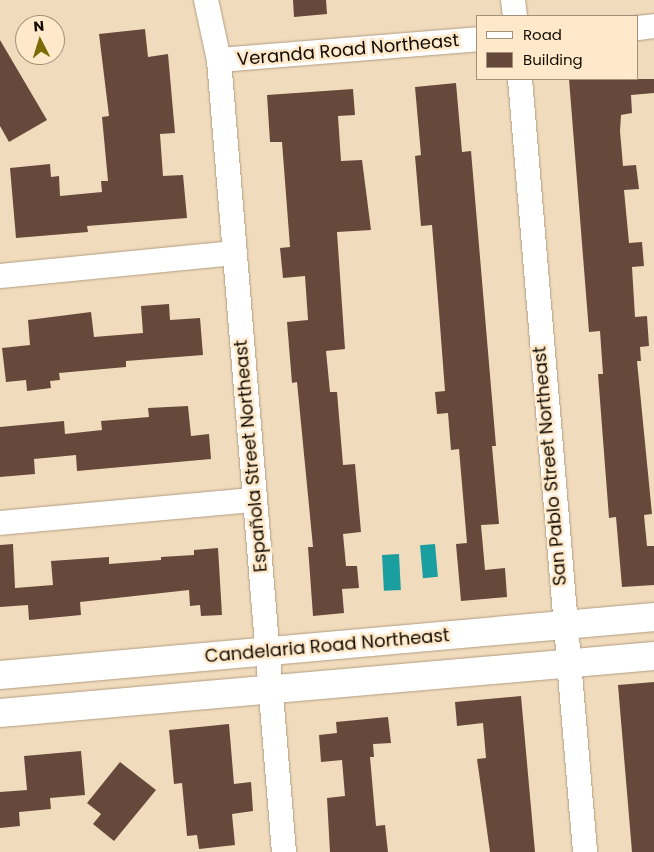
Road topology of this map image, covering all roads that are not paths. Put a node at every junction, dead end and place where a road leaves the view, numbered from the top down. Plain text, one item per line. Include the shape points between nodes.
1 (206, 0) edge
2 (513, 0) edge
3 (515, 15) edge
4 (654, 26) edge
5 (639, 28) edge
6 (477, 39) edge
7 (219, 60) junction
8 (520, 80) edge
9 (235, 254) junction
10 (0, 276) edge
11 (254, 500) junction
12 (0, 522) edge
13 (654, 617) edge
14 (563, 625) junction
15 (266, 652) junction
16 (654, 656) edge
17 (568, 664) junction
18 (0, 675) edge
19 (270, 689) junction
20 (0, 712) edge
21 (284, 852) edge
22 (585, 852) edge

1 - 7 street, Española Street Northeast
2 - 3 street
4 - 5 street
6 - 7 street, Veranda Road Northeast
7 - 9 street, Española Street Northeast
8 - 14 street, San Pablo Street Northeast
9 - 10 street
9 - 11 street, Española Street Northeast
11 - 12 street
11 - 15 street, Española Street Northeast
13 - 14 main road, Candelaria Road Northeast
14 - 15 main road, Candelaria Road Northeast
14 - 17 street, San Pablo Street Northeast
15 - 18 main road, Candelaria Road Northeast
15 - 19 street, Española Street Northeast
16 - 17 main road
17 - 19 main road
17 - 22 street, San Pablo Street Northeast
19 - 20 main road
19 - 21 street, Española Street Northeast

